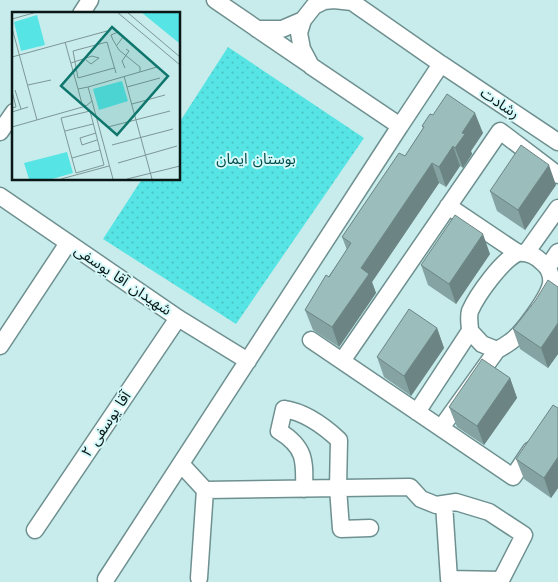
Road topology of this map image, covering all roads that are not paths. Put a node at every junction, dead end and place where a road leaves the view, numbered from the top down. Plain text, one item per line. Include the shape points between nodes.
1 (90, 0) edge
2 (215, 0) edge
3 (316, 3) edge
4 (82, 12) edge
5 (303, 20) junction
6 (257, 28) junction
7 (441, 64) junction
8 (311, 66) junction
9 (12, 115) edge
10 (400, 126) junction
11 (0, 132) edge
12 (558, 142) edge
13 (558, 174) edge
14 (0, 196) edge
15 (448, 206) junction
16 (558, 208) edge
17 (68, 242) junction
18 (558, 252) edge
19 (522, 253) junction
20 (552, 273) edge
21 (178, 318) junction
22 (470, 331) junction
23 (311, 340) dead end
24 (0, 346) edge
25 (496, 350) junction
26 (248, 361) junction
27 (342, 361) junction
28 (417, 412) junction
29 (441, 428) junction
30 (541, 436) edge
31 (181, 464) junction
32 (338, 488) junction
33 (304, 489) junction
34 (205, 490) junction
35 (444, 504) junction
36 (370, 528) dead end
37 (35, 530) dead end
38 (199, 578) dead end
39 (106, 579) dead end

1 - 4 street
2 - 6 street
3 - 5 street
3 - 7 street, رشادت via 352,2
5 - 6 street via 282,29
5 - 8 street via 299,33 302,49
6 - 8 street
7 - 10 street
7 - 12 street, رشادت
8 - 10 street
9 - 11 street
10 - 26 street
13 - 15 street via 500,132
14 - 17 street, شهیدان آقا یوسفی
15 - 19 street
15 - 27 street
16 - 19 street
17 - 21 street, شهیدان آقا یوسفی
17 - 24 street
18 - 20 street
19 - 20 street via 539,259
19 - 22 street via 510,257 487,285 470,312
20 - 25 street via 546,295 528,322 511,342
21 - 26 street, شهیدان آقا یوسفی
21 - 37 street, آقا یوسفی ۲
22 - 25 street via 482,344
22 - 28 street
23 - 27 street
25 - 29 street
26 - 31 street
27 - 28 street
28 - 29 street
29 - 30 street via 513,477
31 - 34 street
31 - 39 street
32 - 33 street
32 - 33 street via 339,440 320,423 284,409 278,431 299,447 304,466
32 - 35 street via 410,487 421,499 436,505
32 - 36 street via 341,529
33 - 34 street
34 - 38 street
35 - 35 street via 456,502 489,512 524,535 501,580 448,579

